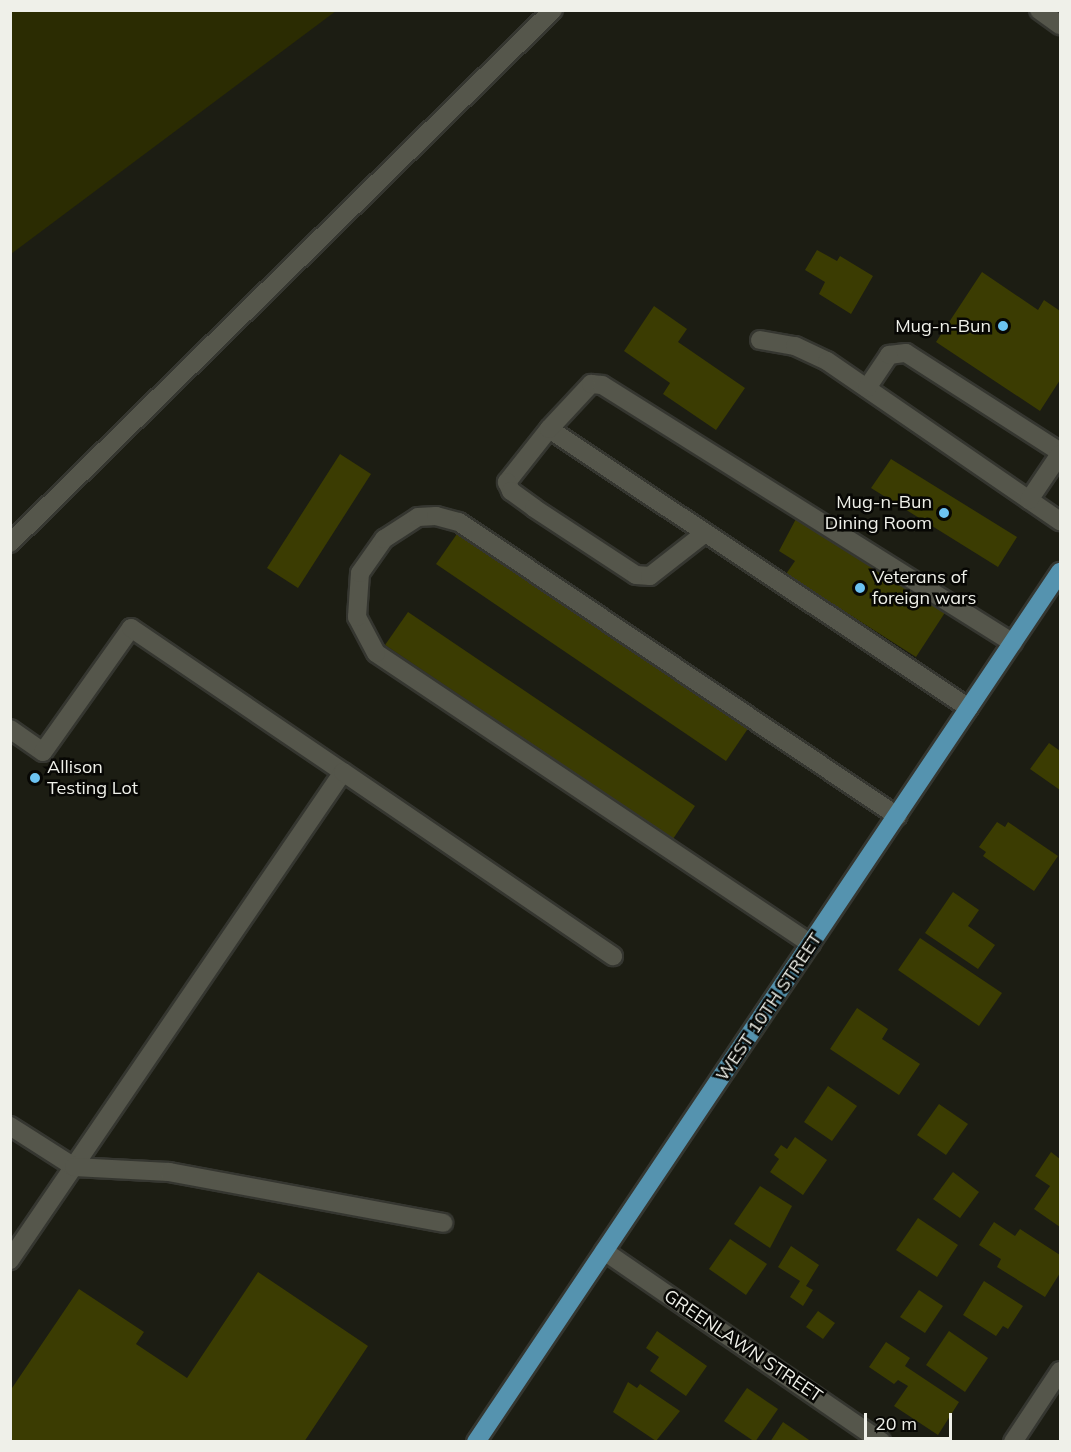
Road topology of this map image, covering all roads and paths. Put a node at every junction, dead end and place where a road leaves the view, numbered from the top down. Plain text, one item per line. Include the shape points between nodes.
1 (553, 10) edge
2 (1039, 10) edge
3 (1060, 25) edge
4 (760, 340) dead end
5 (867, 388) junction
6 (549, 429) junction
7 (1060, 453) edge
8 (1029, 500) junction
9 (1060, 521) edge
10 (705, 533) junction
11 (10, 543) edge
12 (1060, 574) edge
13 (1012, 643) junction
14 (969, 708) junction
15 (10, 729) edge
16 (343, 772) junction
17 (897, 816) junction
18 (811, 944) junction
19 (613, 956) dead end
20 (10, 1126) edge
21 (74, 1167) junction
22 (443, 1223) dead end
23 (604, 1251) junction
24 (10, 1260) edge
25 (1060, 1371) edge
26 (476, 1442) edge
27 (882, 1442) edge
28 (1013, 1442) edge

1 - 11 street
2 - 3 street
4 - 5 street via 795,346
5 - 7 street via 889,355 906,353
5 - 8 street
6 - 10 street
6 - 10 street via 507,482 511,491 534,508 636,575 650,576
6 - 13 street via 591,384 602,385
7 - 8 street
8 - 9 street
10 - 14 street
12 - 13 main road, WEST 10TH STREET
13 - 14 main road, WEST 10TH STREET
14 - 17 main road, WEST 10TH STREET
15 - 16 street via 43,752 131,628
16 - 19 street
16 - 21 street
17 - 18 main road, WEST 10TH STREET
17 - 18 street via 459,522 436,516 418,518 384,539 360,573 357,617 376,653
18 - 23 main road, WEST 10TH STREET
20 - 21 street
21 - 22 street via 170,1172
21 - 24 street
23 - 26 main road, WEST 10TH STREET
23 - 27 street, GREENLAWN STREET
25 - 28 street

